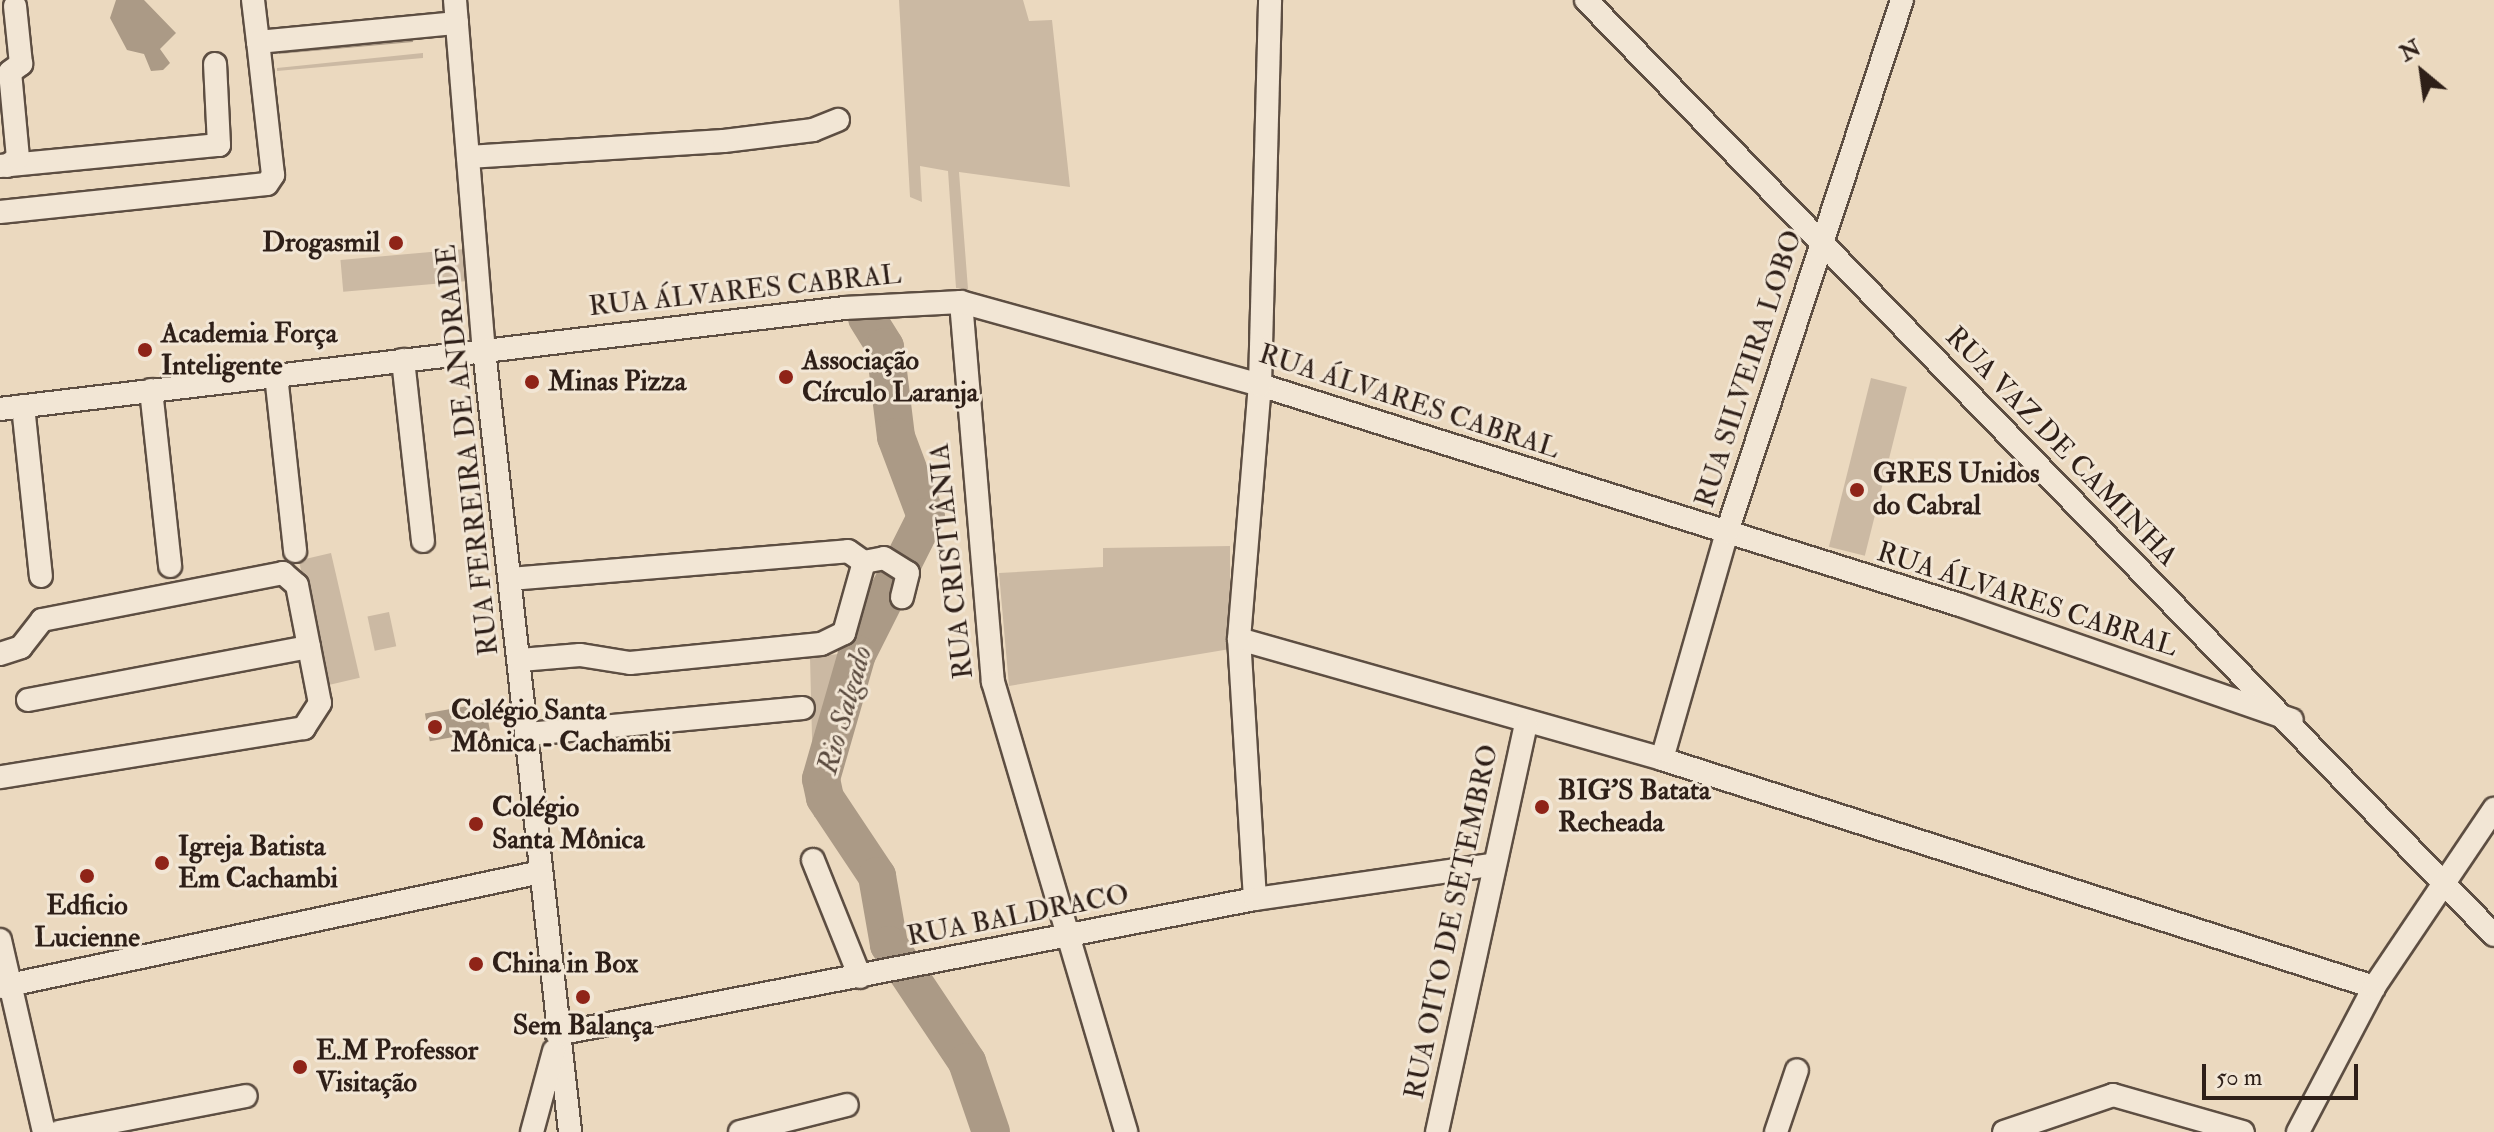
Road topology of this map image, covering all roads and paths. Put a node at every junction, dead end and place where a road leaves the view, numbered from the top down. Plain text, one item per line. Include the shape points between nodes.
1 (253, 0) edge
2 (455, 0) edge
3 (1270, 0) edge
4 (1586, 0) edge
5 (1902, 0) edge
6 (15, 6) dead end
7 (457, 23) junction
8 (258, 42) junction
9 (215, 64) dead end
10 (838, 120) dead end
11 (468, 157) junction
12 (3, 166) edge
13 (0, 212) edge
14 (1823, 242) junction
15 (961, 302) junction
16 (484, 350) junction
17 (403, 360) junction
18 (276, 375) junction
19 (1260, 385) junction
20 (151, 390) junction
21 (23, 406) junction
22 (0, 409) edge
23 (1727, 532) junction
24 (423, 541) dead end
25 (295, 551) dead end
26 (874, 560) junction
27 (170, 566) dead end
28 (41, 576) dead end
29 (510, 579) junction
30 (902, 597) dead end
31 (1239, 639) junction
32 (309, 647) junction
33 (0, 654) edge
34 (520, 660) junction
35 (28, 700) dead end
36 (803, 708) dead end
37 (2292, 720) junction
38 (1526, 724) junction
39 (528, 734) junction
40 (1662, 759) junction
41 (0, 777) edge
42 (2494, 809) edge
43 (813, 860) dead end
44 (1491, 865) junction
45 (541, 872) junction
46 (2445, 883) junction
47 (1255, 899) junction
48 (2494, 935) edge
49 (1065, 938) junction
50 (0, 940) edge
51 (865, 976) junction
52 (7, 984) edge
53 (2374, 987) junction
54 (557, 1034) junction
55 (1797, 1070) dead end
56 (246, 1096) dead end
57 (847, 1105) dead end
58 (44, 1132) edge
59 (59, 1132) edge
60 (532, 1132) edge
61 (570, 1132) edge
62 (740, 1132) edge
63 (1126, 1132) edge
64 (1437, 1132) edge
65 (1776, 1132) edge
66 (2004, 1132) edge
67 (2243, 1132) edge
68 (2298, 1132) edge

1 - 8 street
2 - 7 street, RUA FERREIRA DE ANDRADE
3 - 19 street
4 - 14 street, RUA VAZ DE CAMINHA
5 - 14 street, RUA SILVEIRA LOBO
6 - 12 street via 21,64 10,72 18,158
7 - 8 street
7 - 11 street, RUA FERREIRA DE ANDRADE
8 - 13 street via 273,175 267,184
9 - 12 street via 219,145
10 - 11 street via 813,130 724,141
11 - 16 street, RUA FERREIRA DE ANDRADE
14 - 23 street, RUA SILVEIRA LOBO
14 - 37 street, RUA VAZ DE CAMINHA via 2045,479
15 - 16 street, RUA ÁLVARES CABRAL via 893,303
15 - 19 street, RUA ÁLVARES CABRAL
15 - 49 street, RUA CRISTIÂNIA via 988,659
16 - 17 street, RUA ÁLVARES CABRAL
16 - 29 street, RUA FERREIRA DE ANDRADE
17 - 18 street, RUA ÁLVARES CABRAL
17 - 24 street
18 - 20 street, RUA ÁLVARES CABRAL
18 - 25 street
19 - 23 street, RUA ÁLVARES CABRAL
19 - 31 street
20 - 21 street, RUA ÁLVARES CABRAL
20 - 27 street
21 - 22 street, RUA ÁLVARES CABRAL
21 - 28 street
23 - 37 street, RUA ÁLVARES CABRAL
23 - 40 street, RUA SILVEIRA LOBO
26 - 29 street via 848,551
26 - 30 street via 905,571
26 - 34 street via 844,633 821,644 630,663 580,655
29 - 34 street, RUA FERREIRA DE ANDRADE
31 - 38 street
31 - 47 street
32 - 33 street via 297,585 272,572 42,620 21,647
32 - 35 street
32 - 41 street via 320,703 304,728
34 - 39 street, RUA FERREIRA DE ANDRADE
36 - 39 street
37 - 46 street, RUA VAZ DE CAMINHA
38 - 40 street
38 - 44 street, RUA OITO DE SETEMBRO
39 - 45 street, RUA FERREIRA DE ANDRADE
40 - 53 street
42 - 46 street
43 - 51 street
44 - 47 street, RUA BALDRACO
44 - 64 street, RUA OITO DE SETEMBRO
45 - 52 street
45 - 54 street, RUA FERREIRA DE ANDRADE
46 - 48 street, RUA VAZ DE CAMINHA
46 - 53 street
47 - 49 street, RUA BALDRACO
49 - 51 street, RUA BALDRACO
49 - 63 street, RUA CRISTIÂNIA
50 - 52 street
51 - 54 street, RUA BALDRACO
52 - 58 street
53 - 68 street
54 - 60 street
54 - 61 street, RUA FERREIRA DE ANDRADE
55 - 65 street
56 - 59 street
57 - 62 street
66 - 67 street via 2113,1095

